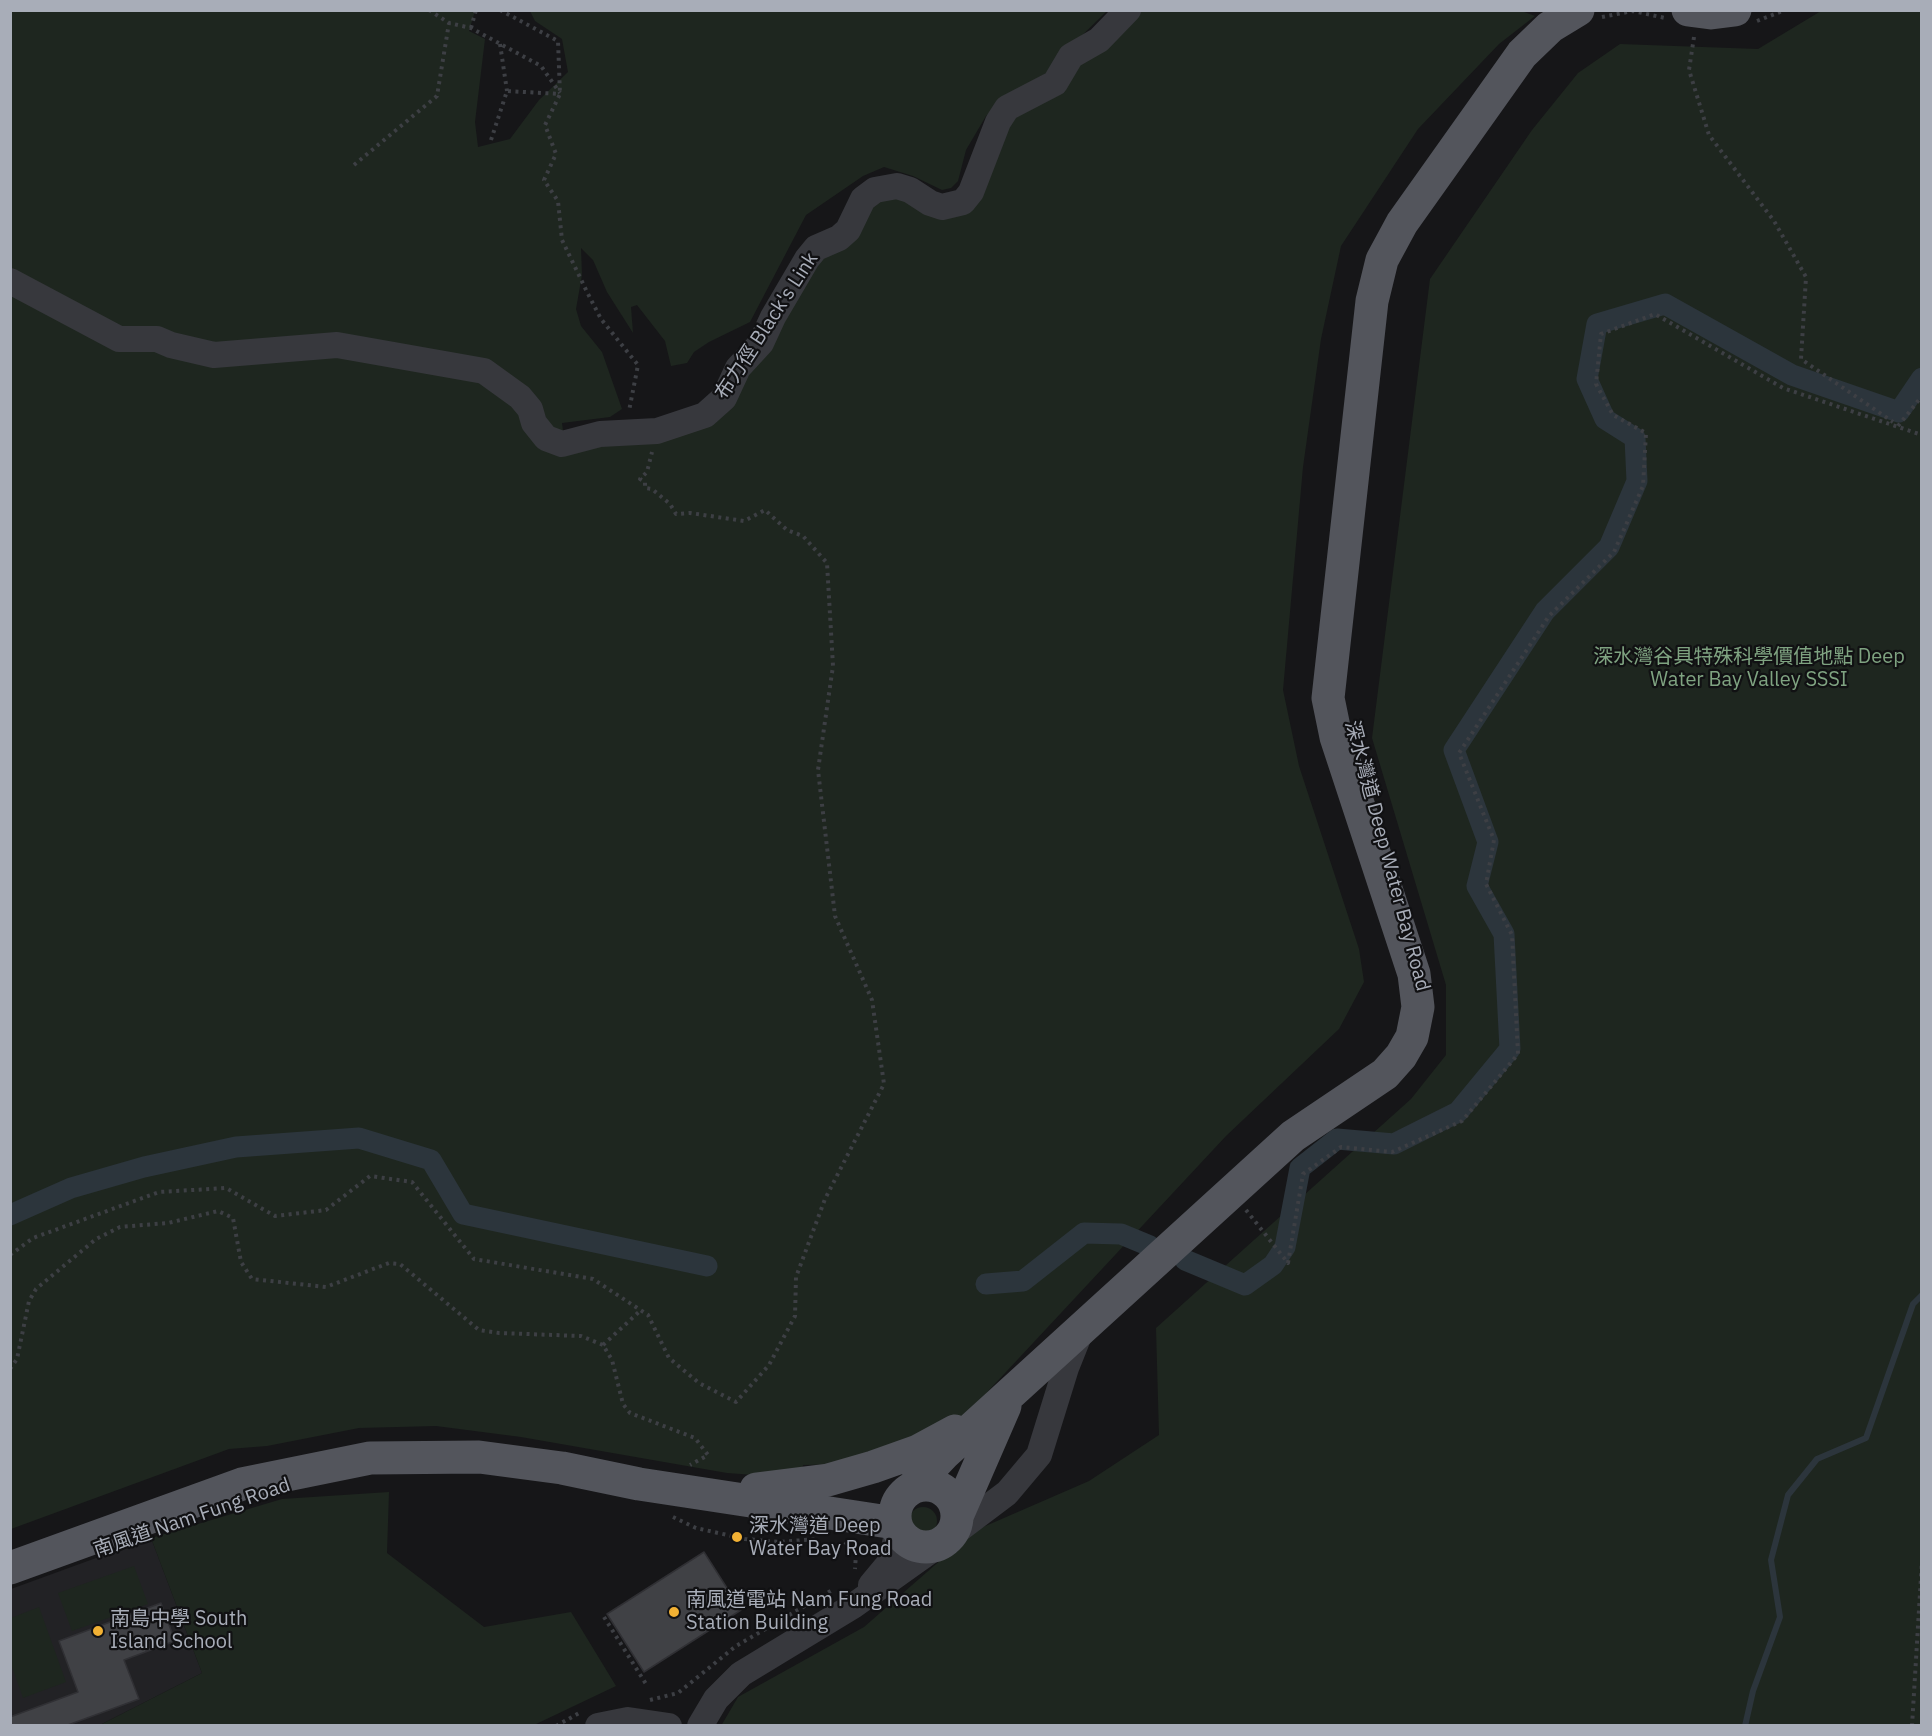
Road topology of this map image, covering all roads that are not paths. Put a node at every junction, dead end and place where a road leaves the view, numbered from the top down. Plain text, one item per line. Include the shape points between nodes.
1 (1128, 10) edge
2 (1586, 14) edge
3 (1690, 16) edge
4 (1743, 17) edge
5 (10, 282) edge
6 (1082, 1329) junction
7 (1010, 1396) junction
8 (693, 1480) junction
9 (902, 1509) junction
10 (949, 1531) junction
11 (10, 1568) edge
12 (848, 1595) junction
13 (614, 1724) edge
14 (669, 1725) edge
15 (700, 1725) edge

1 - 5 street, 布力徑 Black's Link via 1099,40 1071,56 1055,83 1007,108 971,192 963,201 942,207 897,186 875,190 863,199 848,230 816,248 807,259 761,343 738,368 723,398 705,415 657,431 600,434 562,444 546,438 520,397 484,371 337,345 214,355 157,339 119,339
2 - 6 main road, 深水灣道 Deep Water Bay Road via 1539,35 1522,54 1401,223 1382,260 1372,301 1328,698 1336,737 1414,974 1418,1007 1412,1037 1385,1074 1293,1136
3 - 4 main road
6 - 7 main road, 深水灣道 Deep Water Bay Road
6 - 10 street, 深水灣道 Deep Water Bay Road via 1039,1455 1007,1493
7 - 8 main road via 918,1450 828,1480 775,1488
7 - 9 main road, 深水灣道 Deep Water Bay Road via 945,1453
7 - 10 main road, 深水灣道 Deep Water Bay Road
8 - 9 main road, 南風道 Nam Fung Road via 790,1506
8 - 11 main road, 南風道 Nam Fung Road via 479,1457 370,1458 242,1484
9 - 10 main road via 905,1540 916,1546 928,1547
9 - 10 main road, 南風道 Nam Fung Road via 924,1484 942,1488 951,1497
9 - 12 street, 深水灣道 Deep Water Bay Road via 891,1561
10 - 12 street, 深水灣道 Deep Water Bay Road
12 - 15 street, 深水灣道 Deep Water Bay Road via 741,1674 716,1699
13 - 14 street via 644,1720

